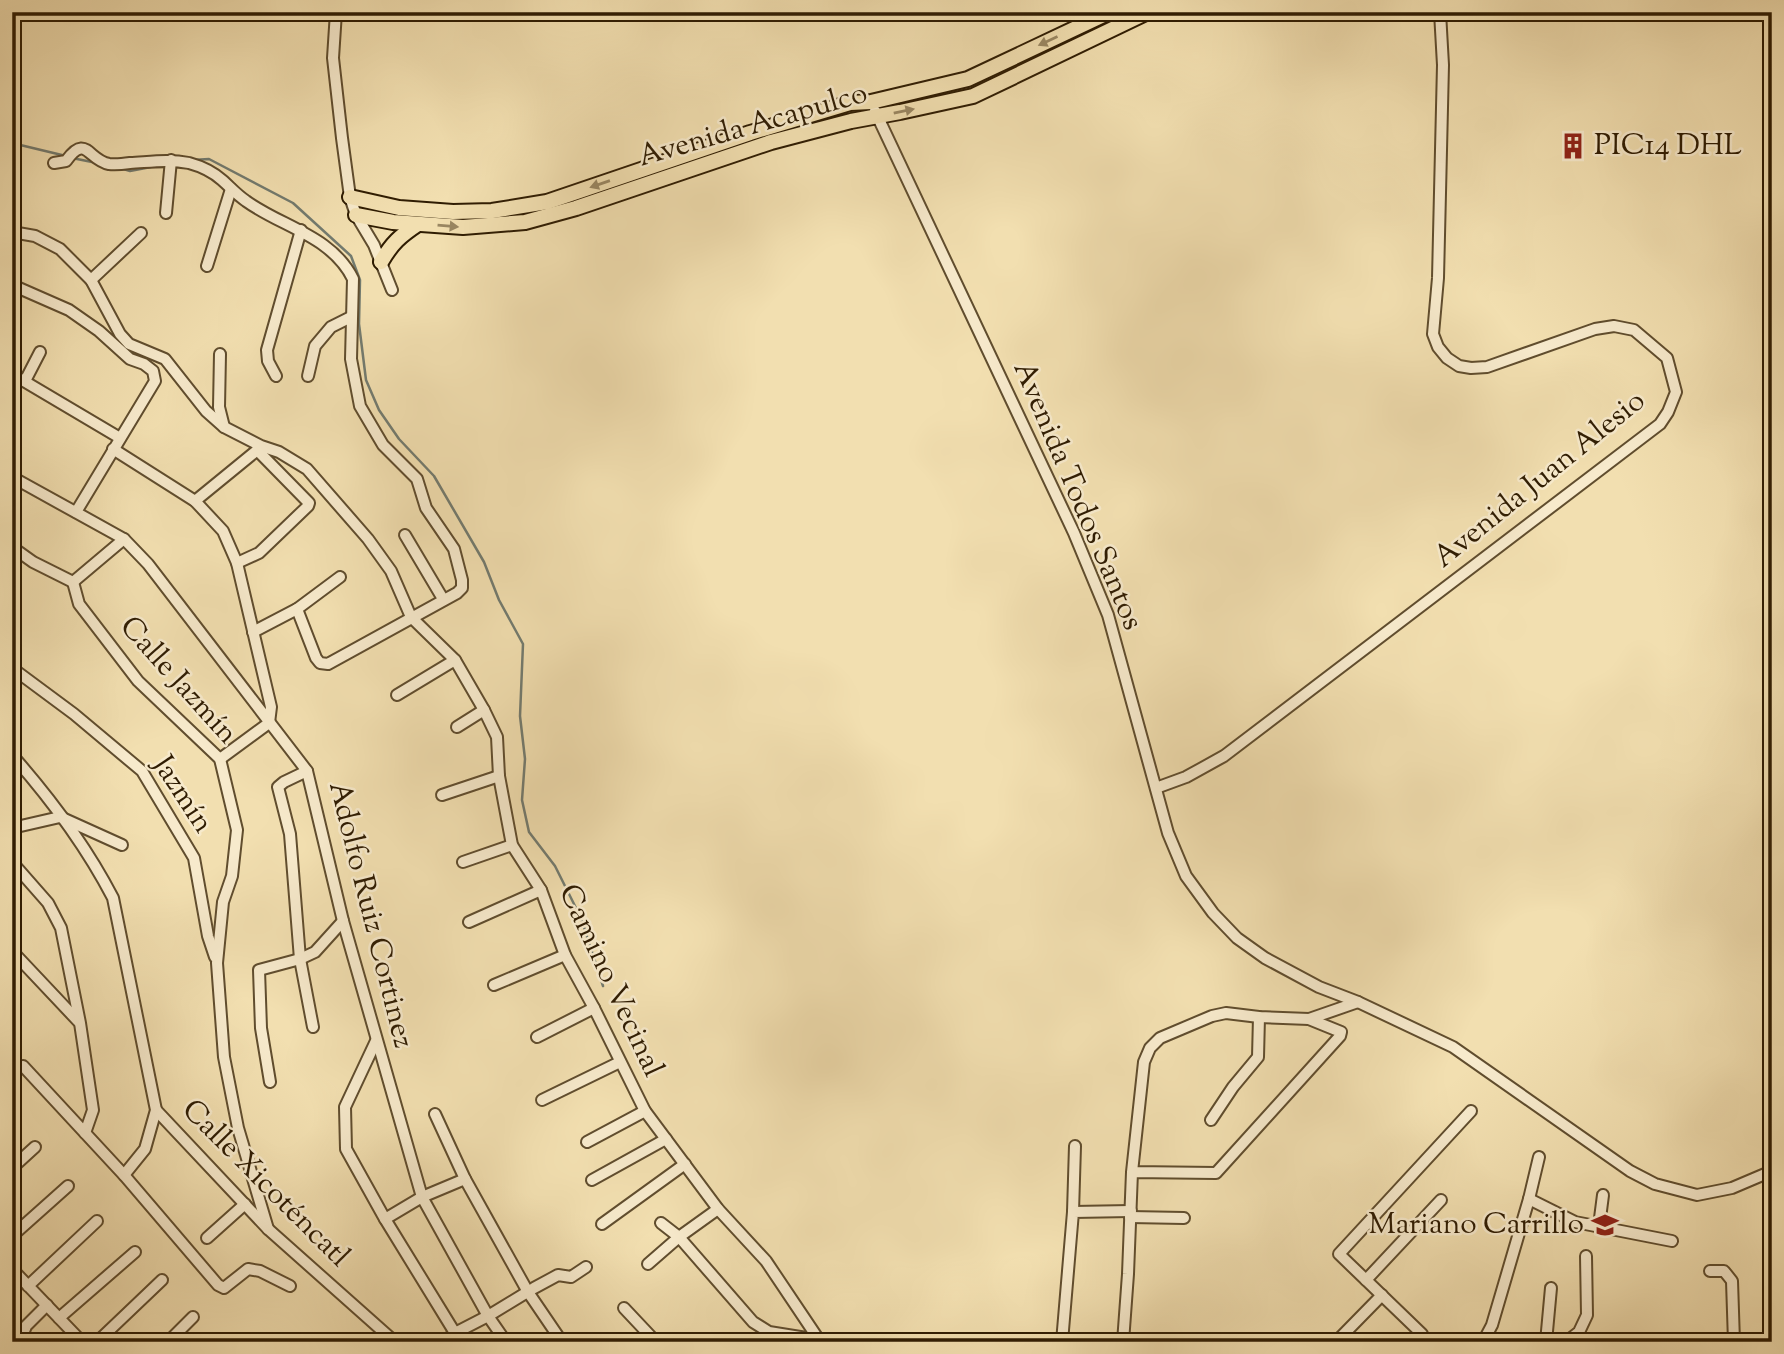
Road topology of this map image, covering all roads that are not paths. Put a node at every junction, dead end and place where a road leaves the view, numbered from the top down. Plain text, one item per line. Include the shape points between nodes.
1 (336, 12) edge
2 (1110, 12) edge
3 (1148, 12) edge
4 (1440, 12) edge
5 (871, 102) junction
6 (878, 116) junction
7 (171, 160) junction
8 (54, 163) dead end
9 (230, 189) junction
10 (350, 197) junction
11 (166, 213) dead end
12 (356, 215) junction
13 (418, 224) junction
14 (301, 230) junction
15 (12, 233) edge
16 (141, 233) dead end
17 (381, 262) junction
18 (207, 266) dead end
19 (91, 280) junction
20 (12, 285) edge
21 (392, 290) dead end
22 (351, 317) junction
23 (40, 352) dead end
24 (220, 354) dead end
25 (12, 374) edge
26 (276, 376) dead end
27 (308, 376) dead end
28 (24, 381) junction
29 (224, 427) junction
30 (120, 438) junction
31 (259, 448) junction
32 (113, 449) junction
33 (12, 477) edge
34 (195, 501) junction
35 (76, 512) junction
36 (405, 535) dead end
37 (124, 539) junction
38 (12, 547) edge
39 (237, 563) junction
40 (340, 577) dead end
41 (73, 582) junction
42 (443, 599) junction
43 (297, 609) junction
44 (411, 617) junction
45 (253, 632) junction
46 (455, 660) junction
47 (12, 668) edge
48 (397, 695) dead end
49 (484, 710) junction
50 (269, 723) junction
51 (457, 727) dead end
52 (12, 755) edge
53 (220, 759) junction
54 (307, 771) junction
55 (499, 776) junction
56 (1156, 788) junction
57 (442, 795) dead end
58 (60, 817) junction
59 (14, 825) edge
60 (122, 845) dead end
61 (512, 845) junction
62 (12, 862) edge
63 (463, 862) dead end
64 (541, 890) junction
65 (342, 921) junction
66 (469, 922) dead end
67 (12, 951) edge
68 (565, 955) junction
69 (300, 959) junction
70 (217, 963) junction
71 (494, 985) dead end
72 (1358, 1002) junction
73 (594, 1008) junction
74 (1259, 1017) junction
75 (1309, 1019) junction
76 (80, 1023) junction
77 (313, 1027) dead end
78 (537, 1037) dead end
79 (376, 1041) junction
80 (620, 1062) junction
81 (23, 1066) dead end
82 (270, 1082) dead end
83 (542, 1100) dead end
84 (156, 1110) junction
85 (645, 1111) junction
86 (1471, 1111) dead end
87 (435, 1114) dead end
88 (1211, 1120) dead end
89 (85, 1133) junction
90 (666, 1139) junction
91 (587, 1142) dead end
92 (1075, 1146) dead end
93 (35, 1147) dead end
94 (1539, 1157) dead end
95 (685, 1164) junction
96 (12, 1168) edge
97 (1772, 1171) edge
98 (1132, 1172) junction
99 (124, 1175) junction
100 (465, 1179) junction
101 (592, 1180) dead end
102 (68, 1186) dead end
103 (1603, 1195) dead end
104 (422, 1198) junction
105 (1529, 1199) junction
106 (1441, 1200) dead end
107 (245, 1204) junction
108 (718, 1209) junction
109 (1073, 1212) junction
110 (1130, 1214) junction
111 (1184, 1218) dead end
112 (385, 1219) junction
113 (97, 1221) dead end
114 (661, 1223) dead end
115 (602, 1224) dead end
116 (1599, 1226) junction
117 (268, 1229) junction
118 (12, 1236) edge
119 (679, 1237) junction
120 (207, 1238) dead end
121 (1672, 1241) dead end
122 (135, 1252) dead end
123 (1586, 1256) dead end
124 (648, 1264) dead end
125 (586, 1267) dead end
126 (12, 1269) edge
127 (1710, 1271) dead end
128 (162, 1280) dead end
129 (1366, 1280) junction
130 (28, 1286) junction
131 (290, 1286) dead end
132 (1551, 1288) dead end
133 (528, 1292) junction
134 (1381, 1295) junction
135 (47, 1305) junction
136 (624, 1308) dead end
137 (488, 1316) junction
138 (193, 1317) dead end
139 (59, 1318) junction
140 (455, 1333) junction
141 (1419, 1338) edge
142 (821, 1341) edge
143 (20, 1342) edge
144 (82, 1342) edge
145 (97, 1342) edge
146 (168, 1342) edge
147 (395, 1342) edge
148 (444, 1342) edge
149 (506, 1342) edge
150 (562, 1342) edge
151 (656, 1342) edge
152 (1062, 1342) edge
153 (1123, 1342) edge
154 (1336, 1342) edge
155 (1483, 1342) edge
156 (1546, 1342) edge
157 (1566, 1342) edge
158 (1734, 1342) edge

1 - 10 street via 334,58
2 -> 5 main road, Avenida Acapulco via 968,79
6 -> 3 main road, Avenida Acapulco via 973,96
4 - 56 street, Avenida Juan Alesio via 1443,65 1433,334 1438,347 1459,366 1487,367 1614,326 1634,330 1667,358 1676,392 1660,424 1466,572 1224,756
5 - 6 street, Avenida Todos Santos
5 -> 10 main road, Avenida Acapulco via 850,103 520,207 453,212 398,208
13 -> 6 main road, Avenida Acapulco via 463,228 525,222 771,142
6 - 56 street, Avenida Todos Santos via 1108,615
7 - 8 street via 105,164 80,148 66,161
7 - 9 street via 206,170
7 - 11 street
9 - 14 street
9 - 18 street
10 - 12 street
12 - 13 main road, Avenida Acapulco
12 - 17 street
13 - 17 main road via 391,245
14 - 22 street via 334,253 348,270 353,279
14 - 26 street via 267,350
15 - 19 street, Camino Vecinal via 35,236 53,245
16 - 19 street
17 - 21 street
19 - 29 street, Camino Vecinal via 120,334 130,344 165,359
20 - 30 street via 69,310 130,359 153,371 155,381
22 - 27 street via 331,327 315,346
22 - 42 street via 351,359 360,406 383,445 417,479 426,508 454,549 462,588
23 - 28 street
24 - 29 street via 219,407
25 - 28 street
28 - 30 street
29 - 31 street, Camino Vecinal
30 - 32 street
31 - 34 street
31 - 39 street via 308,506 259,553
31 - 44 street, Camino Vecinal via 279,452 307,469 391,571
32 - 34 street
32 - 35 street
33 - 35 street, Adolfo Ruiz Cortinez
34 - 39 street via 223,531
35 - 37 street, Adolfo Ruiz Cortinez
36 - 42 street
37 - 41 street
37 - 50 street, Adolfo Ruiz Cortinez
38 - 41 street
39 - 45 street
40 - 43 street
41 - 53 street, Calle Jazmín via 79,604 138,681
42 - 44 street
43 - 44 street via 316,658 328,664
43 - 45 street
44 - 46 street, Camino Vecinal
45 - 50 street via 271,707
46 - 48 street
46 - 49 street, Camino Vecinal
47 - 70 street, Jazmín via 142,771 194,858
49 - 51 street
49 - 55 street, Camino Vecinal via 497,737
50 - 53 street
50 - 54 street, Adolfo Ruiz Cortinez
52 - 58 street
53 - 70 street, Calle Jazmín via 237,831
54 - 65 street, Adolfo Ruiz Cortinez
54 - 69 street via 278,787 290,834
55 - 57 street
55 - 61 street, Camino Vecinal
56 - 72 street, Avenida Todos Santos via 1186,876 1213,913 1265,958
58 - 59 street
58 - 60 street
58 - 84 street via 113,898
61 - 63 street
61 - 64 street, Camino Vecinal
62 - 76 street via 48,903 61,928
64 - 66 street
64 - 68 street, Camino Vecinal
65 - 69 street via 315,952
65 - 79 street, Adolfo Ruiz Cortinez
67 - 76 street
68 - 71 street
68 - 73 street, Camino Vecinal
69 - 77 street
69 - 82 street via 260,970 261,1028
70 - 117 street, Calle Jazmín via 224,1057 238,1128
72 - 75 street
72 - 97 street, Avenida Todos Santos via 1453,1047 1655,1184 1697,1195 1732,1188
73 - 78 street
73 - 80 street, Camino Vecinal
74 - 75 street
74 - 88 street via 1258,1057
74 - 98 street via 1212,1016 1160,1038 1150,1048 1144,1062
75 - 98 street via 1341,1032 1340,1036 1216,1173
76 - 89 street via 93,1110
79 - 104 street, Adolfo Ruiz Cortinez
79 - 112 street via 345,1107 346,1149
80 - 83 street
80 - 85 street, Camino Vecinal
81 - 89 street
84 - 99 street, Calle Xicoténcatl via 145,1149
84 - 107 street, Calle Xicoténcatl
85 - 90 street, Camino Vecinal
85 - 91 street
86 - 129 street via 1339,1254
87 - 100 street
89 - 99 street
90 - 95 street, Camino Vecinal
90 - 101 street
92 - 109 street
93 - 96 street
94 - 105 street
95 - 108 street, Camino Vecinal
95 - 115 street
98 - 110 street
99 - 131 street via 221,1288 248,1269
100 - 104 street
100 - 133 street
102 - 118 street
103 - 116 street
104 - 112 street
104 - 137 street, Adolfo Ruiz Cortinez
105 - 116 street via 1575,1222
105 - 155 street
106 - 129 street
107 - 117 street, Calle Xicoténcatl
107 - 120 street
108 - 119 street
108 - 142 street, Camino Vecinal via 766,1261
109 - 110 street
109 - 152 street
110 - 111 street
110 - 153 street
112 - 140 street
113 - 130 street
114 - 119 street
116 - 121 street
117 - 147 street, Calle Xicoténcatl
119 - 124 street
119 - 142 street via 753,1322 769,1332
122 - 139 street
123 - 157 street via 1587,1315 1579,1332
125 - 133 street via 571,1276 558,1275
126 - 130 street
127 - 158 street via 1724,1271 1732,1281
128 - 145 street
129 - 134 street
130 - 135 street
132 - 156 street
133 - 137 street
133 - 150 street
134 - 141 street
134 - 154 street
135 - 139 street
135 - 143 street via 26,1326
136 - 151 street
137 - 140 street
137 - 149 street, Adolfo Ruiz Cortinez
138 - 146 street
139 - 144 street
140 - 148 street

